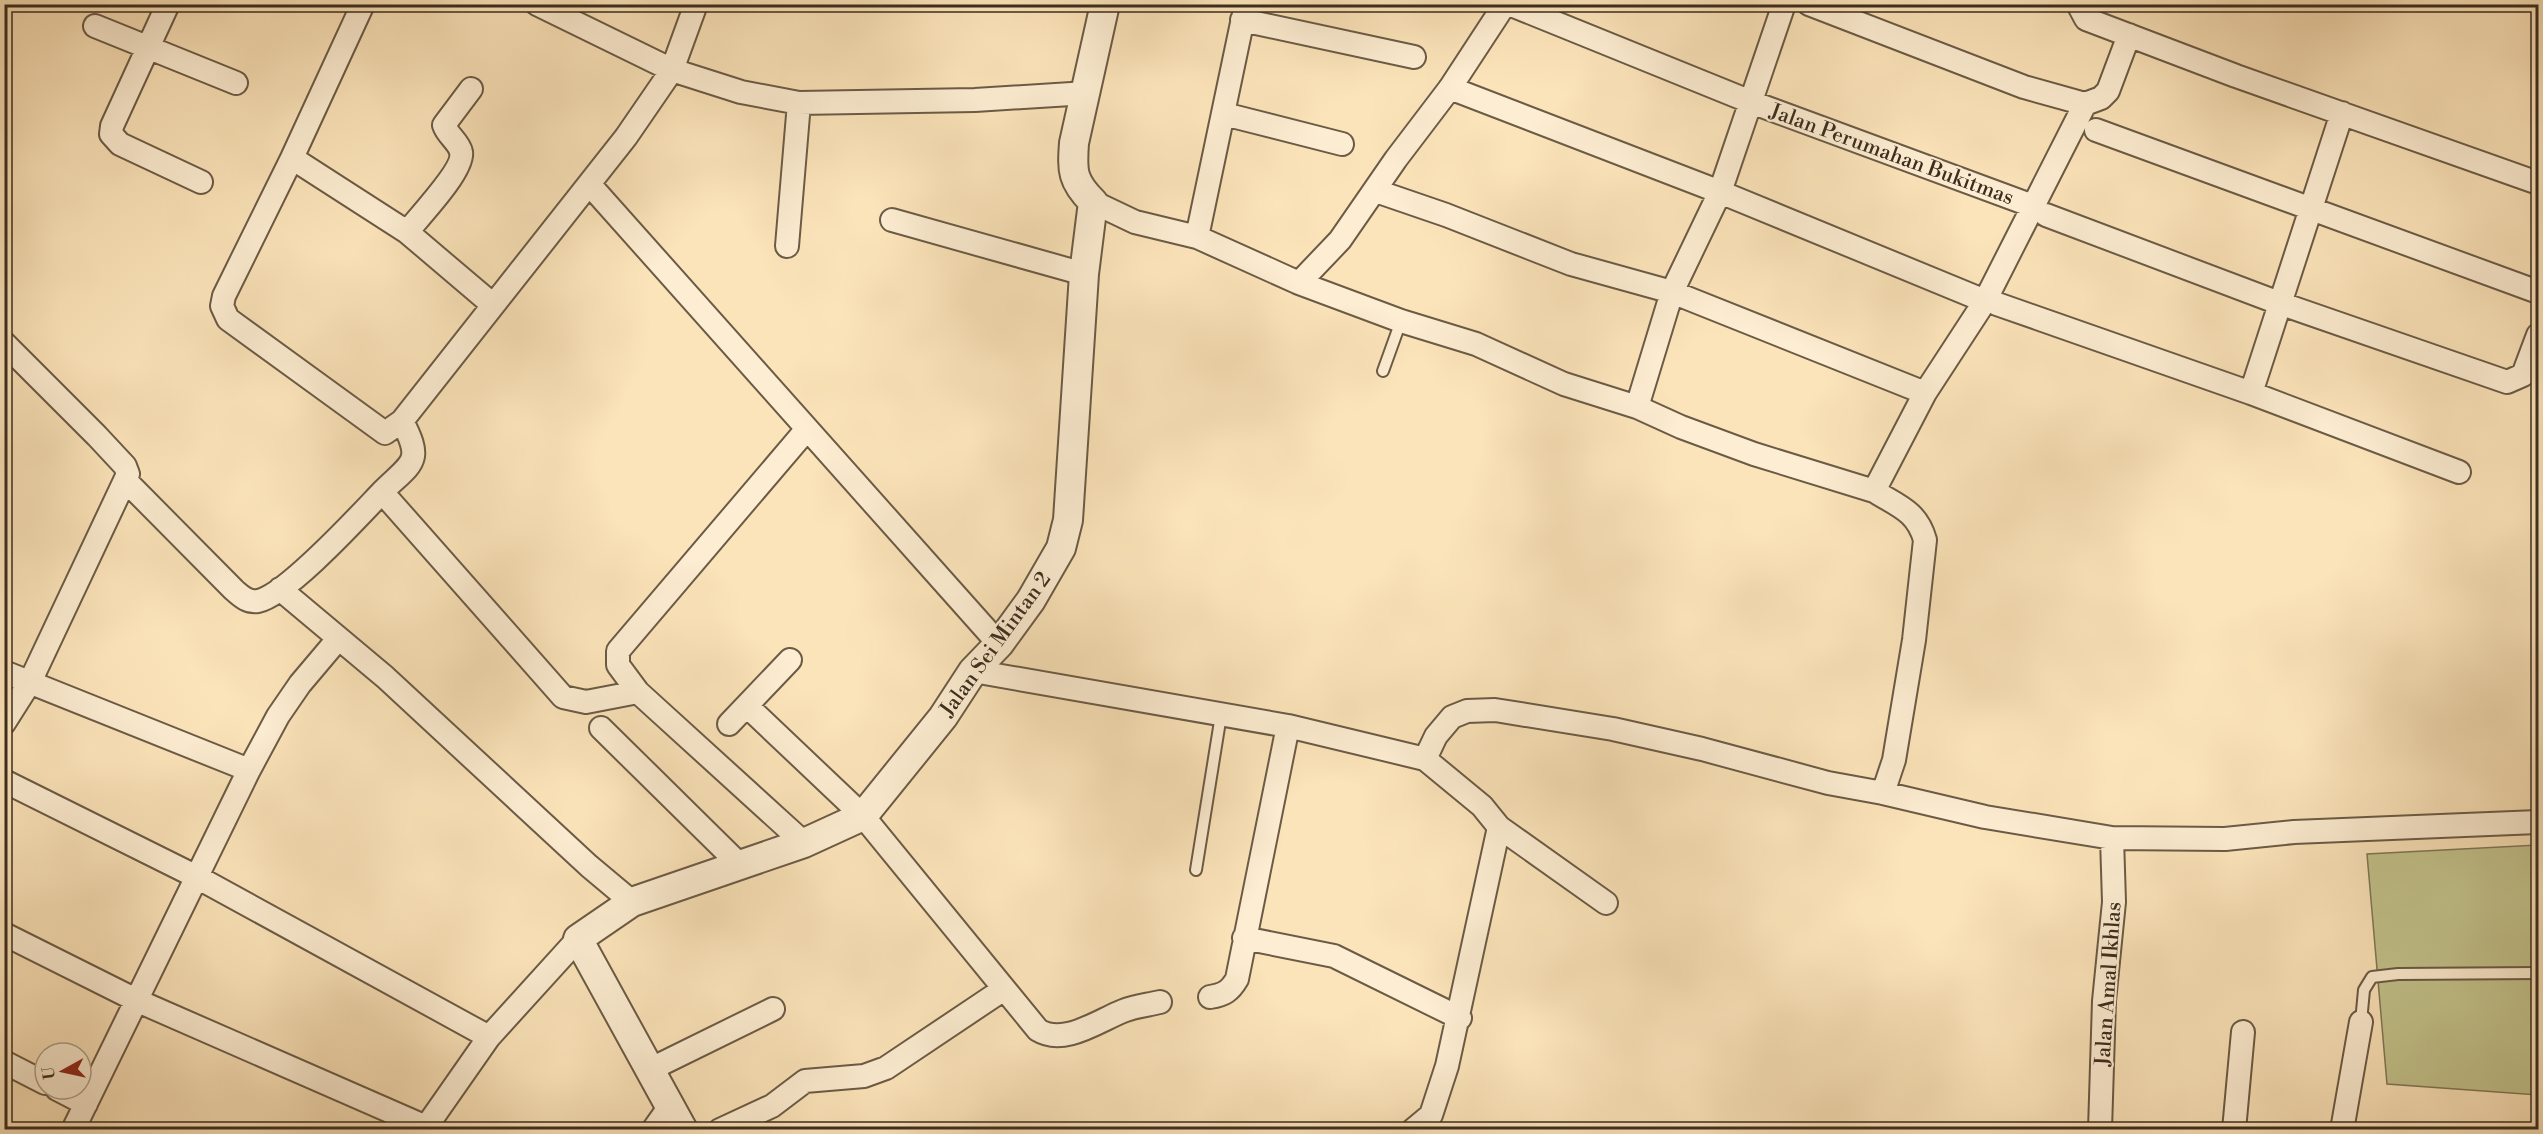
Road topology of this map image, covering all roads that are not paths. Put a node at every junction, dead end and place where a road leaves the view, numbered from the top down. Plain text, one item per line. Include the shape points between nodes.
1 (168, 4) edge
2 (363, 4) edge
3 (537, 4) edge
4 (696, 4) edge
5 (1105, 4) edge
6 (1507, 4) edge
7 (1784, 4) edge
8 (1809, 4) edge
9 (2078, 4) edge
10 (1244, 12) edge
11 (95, 26) dead end
12 (2129, 35) junction
13 (148, 47) junction
14 (1414, 57) dead end
15 (672, 70) junction
16 (236, 83) dead end
17 (1450, 88) junction
18 (471, 89) dead end
19 (1087, 93) junction
20 (1751, 102) junction
21 (799, 103) junction
22 (2085, 104) junction
23 (2342, 113) junction
24 (1224, 114) junction
25 (2096, 130) dead end
26 (1342, 144) dead end
27 (292, 158) junction
28 (201, 182) dead end
29 (2538, 183) edge
30 (590, 185) junction
31 (1376, 191) junction
32 (1720, 192) junction
33 (1092, 202) junction
34 (2311, 207) junction
35 (2040, 211) junction
36 (892, 220) dead end
37 (407, 232) junction
38 (1197, 237) junction
39 (788, 246) dead end
40 (1084, 274) junction
41 (1299, 283) junction
42 (1672, 292) junction
43 (2538, 292) edge
44 (1991, 303) junction
45 (2279, 303) junction
46 (493, 305) junction
47 (1401, 321) junction
48 (2538, 335) edge
49 (4, 343) edge
50 (1383, 371) dead end
51 (1925, 393) junction
52 (2251, 393) junction
53 (1637, 407) junction
54 (402, 421) junction
55 (807, 429) junction
56 (2459, 472) dead end
57 (126, 481) junction
58 (1874, 491) junction
59 (382, 492) junction
60 (280, 589) junction
61 (338, 639) junction
62 (999, 644) junction
63 (789, 660) dead end
64 (973, 671) junction
65 (4, 672) edge
66 (30, 682) junction
67 (638, 692) junction
68 (747, 706) junction
69 (1221, 715) junction
70 (4, 723) edge
71 (729, 724) dead end
72 (1288, 726) junction
73 (601, 728) dead end
74 (1425, 759) junction
75 (249, 770) junction
76 (4, 781) edge
77 (1883, 793) junction
78 (863, 816) junction
79 (2538, 822) edge
80 (1499, 827) junction
81 (2112, 838) junction
82 (804, 843) junction
83 (740, 865) junction
84 (1196, 870) dead end
85 (195, 876) junction
86 (632, 902) junction
87 (1606, 903) dead end
88 (4, 934) edge
89 (1244, 938) junction
90 (578, 939) junction
91 (2538, 973) edge
92 (1004, 989) junction
93 (1210, 997) dead end
94 (138, 1001) junction
95 (1160, 1002) dead end
96 (773, 1009) dead end
97 (1460, 1018) junction
98 (2361, 1022) joint
99 (2243, 1032) dead end
100 (489, 1037) junction
101 (4, 1062) edge
102 (651, 1069) junction
103 (33, 1077) edge
104 (80, 1101) edge
105 (86, 1104) junction
106 (677, 1118) edge
107 (425, 1128) edge
108 (73, 1130) edge
109 (653, 1130) edge
110 (720, 1130) edge
111 (1413, 1130) edge
112 (2100, 1130) edge
113 (2234, 1130) edge
114 (2342, 1130) edge

1 - 13 street
2 - 27 street
3 - 15 street
4 - 15 street
5 - 19 street
6 - 17 street, Jalan Perumahan Bukitmas
6 - 20 street, Jalan Perumahan Bukitmas
7 - 20 street, Jalan Perumahan Bukitmas
8 - 22 street via 2024,87
9 - 12 street via 2086,19
10 - 14 street
10 - 24 street
11 - 13 street
12 - 22 street via 2108,91
12 - 23 street
13 - 16 street
13 - 28 street via 112,126 113,140
15 - 21 street via 741,92
15 - 30 street
17 - 31 street, Jalan Perumahan Bukitmas
17 - 32 street
18 - 37 street via 444,125 461,150 461,160
19 - 21 street via 975,100
19 - 33 street via 1072,166 1077,186
20 - 32 street, Jalan Perumahan Bukitmas
20 - 35 street, Jalan Perumahan Bukitmas
21 - 39 street
22 - 35 street
23 - 29 street
23 - 34 street
24 - 26 street
24 - 38 street
25 - 34 street
27 - 37 street
27 - 54 street via 224,296 224,315 379,431 392,430
30 - 46 street
30 - 55 street
31 - 41 street, Jalan Perumahan Bukitmas via 1340,240
31 - 42 street via 1571,264
32 - 42 street, Jalan Perumahan Bukitmas
32 - 44 street
33 - 38 street via 1135,222
33 - 40 street, Jalan Sei Mintan 2
34 - 43 street
34 - 45 street
35 - 44 street
35 - 45 street, Jalan Perumahan Bukitmas
36 - 40 street
37 - 46 street
38 - 41 street
40 - 62 street, Jalan Sei Mintan 2 via 1068,520 1051,567
41 - 47 street
42 - 51 street
42 - 53 street, Jalan Perumahan Bukitmas
44 - 51 street
44 - 52 street
45 - 48 street, Jalan Perumahan Bukitmas via 2507,382 2523,375
45 - 52 street
46 - 54 street
47 - 50 lane
47 - 53 street via 1476,344 1564,384
49 - 57 street via 125,466
51 - 58 street
52 - 56 street
53 - 58 street via 1754,454
54 - 59 street via 415,447 414,454 410,464
55 - 62 street
55 - 67 street via 618,651 618,665
57 - 60 street via 245,599 256,602
57 - 66 street
58 - 77 street via 1913,515 1921,524 1925,540 1914,640 1894,760
59 - 60 street via 321,555
59 - 67 street via 563,697 586,702
60 - 61 street
61 - 75 street via 278,716
61 - 86 street via 385,677
62 - 64 street, Jalan Sei Mintan 2
63 - 68 street
64 - 69 street
64 - 78 street, Jalan Sei Mintan 2 via 943,717
65 - 66 street
66 - 70 street
66 - 75 street
67 - 82 street
68 - 71 street
68 - 78 street
69 - 72 street
69 - 84 lane
72 - 74 street
72 - 89 street
73 - 83 street
74 - 77 street via 1436,736 1452,717 1467,711 1495,710 1702,748 1828,783
74 - 80 street via 1482,807
75 - 85 street
76 - 85 street
77 - 81 street via 1985,817
78 - 82 street, Jalan Sei Mintan 2
78 - 92 street
79 - 81 street via 2225,838
80 - 87 street
80 - 97 street
81 - 112 street, Jalan Amal Ikhlas via 2114,902 2104,1001
82 - 83 street, Jalan Sei Mintan 2
83 - 86 street, Jalan Sei Mintan 2
85 - 94 street
85 - 100 street
86 - 90 street, Jalan Sei Mintan 2
88 - 94 street
89 - 93 street via 1237,979 1231,989
89 - 97 street via 1335,956
90 - 100 street
90 - 102 street
91 - 98 lane via 2372,977 2364,990
92 - 95 street via 1038,1030 1048,1036 1063,1036 1126,1010
92 - 110 street via 886,1068 864,1076 805,1081 772,1106
94 - 105 street
94 - 107 street
96 - 102 street
97 - 111 street via 1437,1102 1431,1115
98 - 114 street
99 - 113 street
100 - 107 street
101 - 103 street
102 - 106 street
104 - 105 street
105 - 108 street
106 - 109 street

